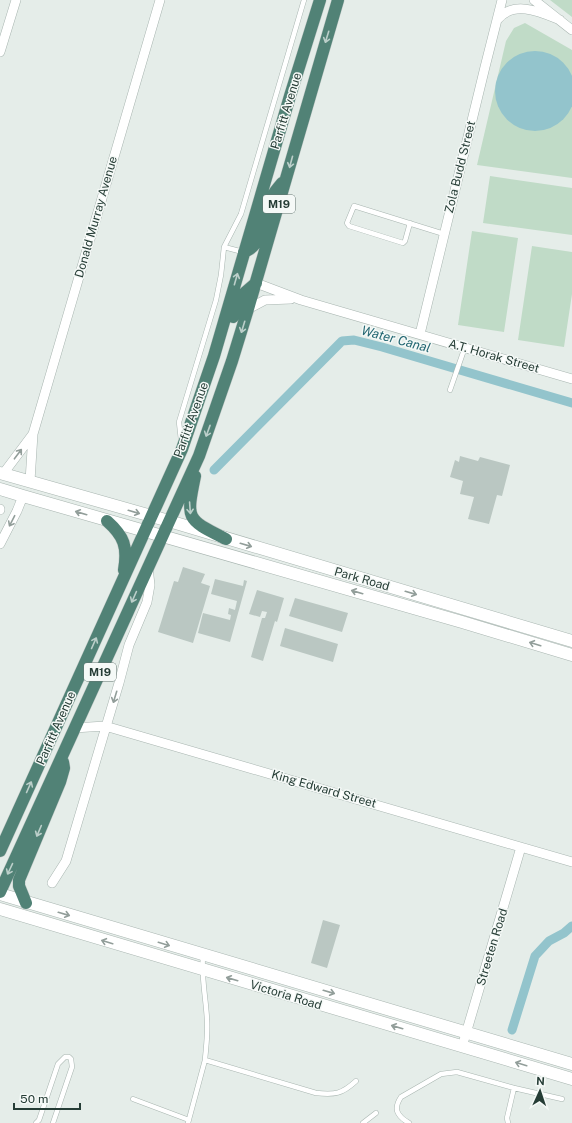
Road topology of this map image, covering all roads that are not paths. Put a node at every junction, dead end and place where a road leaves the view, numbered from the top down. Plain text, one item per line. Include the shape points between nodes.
1 (16, 0) edge
2 (160, 0) edge
3 (304, 0) edge
4 (320, 0) edge
5 (338, 0) edge
6 (502, 0) edge
7 (534, 0) edge
8 (497, 20) junction
9 (560, 20) junction
10 (572, 30) edge
11 (0, 52) edge
12 (286, 180) junction
13 (410, 223) junction
14 (444, 234) junction
15 (224, 247) junction
16 (244, 252) junction
17 (256, 283) junction
18 (301, 300) junction
19 (248, 309) junction
20 (420, 334) junction
21 (464, 349) junction
22 (572, 379) edge
23 (204, 387) junction
24 (450, 389) dead end
25 (33, 434) junction
26 (182, 449) junction
27 (199, 456) junction
28 (1, 473) edge
29 (30, 481) junction
30 (0, 488) edge
31 (23, 496) junction
32 (152, 517) junction
33 (107, 521) junction
34 (169, 521) junction
35 (145, 532) junction
36 (162, 536) junction
37 (226, 538) junction
38 (0, 544) edge
39 (148, 566) junction
40 (122, 583) junction
41 (572, 641) edge
42 (572, 655) edge
43 (105, 726) junction
44 (74, 728) junction
45 (62, 755) junction
46 (521, 847) junction
47 (0, 851) edge
48 (572, 862) edge
49 (52, 883) dead end
50 (0, 893) edge
51 (26, 903) junction
52 (0, 909) edge
53 (134, 935) junction
54 (133, 949) junction
55 (203, 955) junction
56 (202, 970) junction
57 (303, 985) junction
58 (298, 998) junction
59 (378, 1007) junction
60 (377, 1022) junction
61 (466, 1033) junction
62 (462, 1047) junction
63 (204, 1060) junction
64 (572, 1064) edge
65 (572, 1080) edge
66 (356, 1081) dead end
67 (514, 1088) junction
68 (133, 1099) dead end
69 (562, 1099) dead end
70 (376, 1113) dead end
71 (189, 1121) edge
72 (36, 1123) edge
73 (53, 1123) edge
74 (363, 1123) edge
75 (409, 1123) edge
76 (508, 1123) edge

1 - 11 street
2 - 25 street, Donald Murray Avenue
3 - 15 lane via 241,214
4 - 16 highway, Parfitt Avenue / M19
5 -> 12 highway, Parfitt Avenue / M19
6 - 8 street, Zola Budd Street
7 - 9 street
8 - 9 street via 507,10 518,7
8 - 14 street, Zola Budd Street
9 - 10 street
12 - 16 highway via 271,198 258,242
12 - 17 highway, Parfitt Avenue / M19
13 - 13 lane via 354,206 347,225 404,243
13 - 14 lane
14 - 20 street, Zola Budd Street
15 - 16 lane
15 - 26 lane via 216,300 181,414 179,426
23 -> 16 highway, Parfitt Avenue / M19
17 - 18 street, A.T. Horak Street
17 - 19 highway, Parfitt Avenue / M19
17 - 23 highway via 241,296 217,371
18 - 19 street, A.T. Horak Street via 265,300
18 - 20 street, A.T. Horak Street
19 -> 27 highway, Parfitt Avenue / M19
20 - 21 street, A.T. Horak Street
21 - 22 street, A.T. Horak Street
21 - 24 lane
23 - 26 highway, Parfitt Avenue / M19
28 -> 25 street, Donald Murray Avenue
25 - 29 street, Donald Murray Avenue
26 - 32 highway, Parfitt Avenue / M19
27 - 34 highway, Parfitt Avenue / M19
27 -> 37 highway via 190,514 200,526
28 - 29 street, Park Road
29 -> 32 street, Park Road
30 - 31 street, Park Road
33 -> 31 street, Park Road
31 -> 38 street
32 - 34 street, Park Road
32 - 35 highway, Parfitt Avenue / M19
33 - 35 street, Park Road
33 - 40 highway via 124,541 126,559
34 - 36 highway, Parfitt Avenue / M19
34 - 37 street, Park Road
35 - 36 street, Park Road
35 - 40 highway, Parfitt Avenue / M19
36 - 39 highway, Parfitt Avenue / M19
42 -> 36 street, Park Road
37 -> 41 street, Park Road
39 -> 43 street via 150,585 147,602 129,644
39 -> 44 highway, Parfitt Avenue / M19
47 -> 40 highway, Parfitt Avenue / M19
43 - 44 street, King Edward Street
43 - 46 street, King Edward Street
43 - 49 street via 66,860
44 - 45 highway, Parfitt Avenue / M19
45 -> 50 highway, Parfitt Avenue / M19
45 -> 51 highway via 64,768 60,782 19,880
46 - 48 street, King Edward Street
46 - 61 street, Streeten Road
50 - 51 street, Victoria Road
51 -> 53 street, Victoria Road
54 -> 52 street, Victoria Road
53 - 54 street
53 -> 55 street, Victoria Road
54 - 56 street, Victoria Road
55 - 56 lane
55 - 57 street, Victoria Road
58 -> 56 street, Victoria Road
56 - 63 lane via 208,1037
57 - 58 street
57 -> 59 street, Victoria Road
58 - 60 street, Victoria Road
59 - 60 street
59 - 61 street, Victoria Road
62 -> 60 street, Victoria Road
61 - 62 street, Streeten Road
61 - 64 street, Victoria Road
65 -> 62 street, Victoria Road
63 - 66 lane via 316,1093 340,1093
63 - 71 lane
67 - 69 lane
67 - 75 lane via 457,1072 441,1074 401,1097 397,1103 399,1116
67 - 76 lane
68 - 71 lane
70 - 74 lane
72 - 73 lane via 58,1064 65,1057 69,1057 72,1059 72,1067

